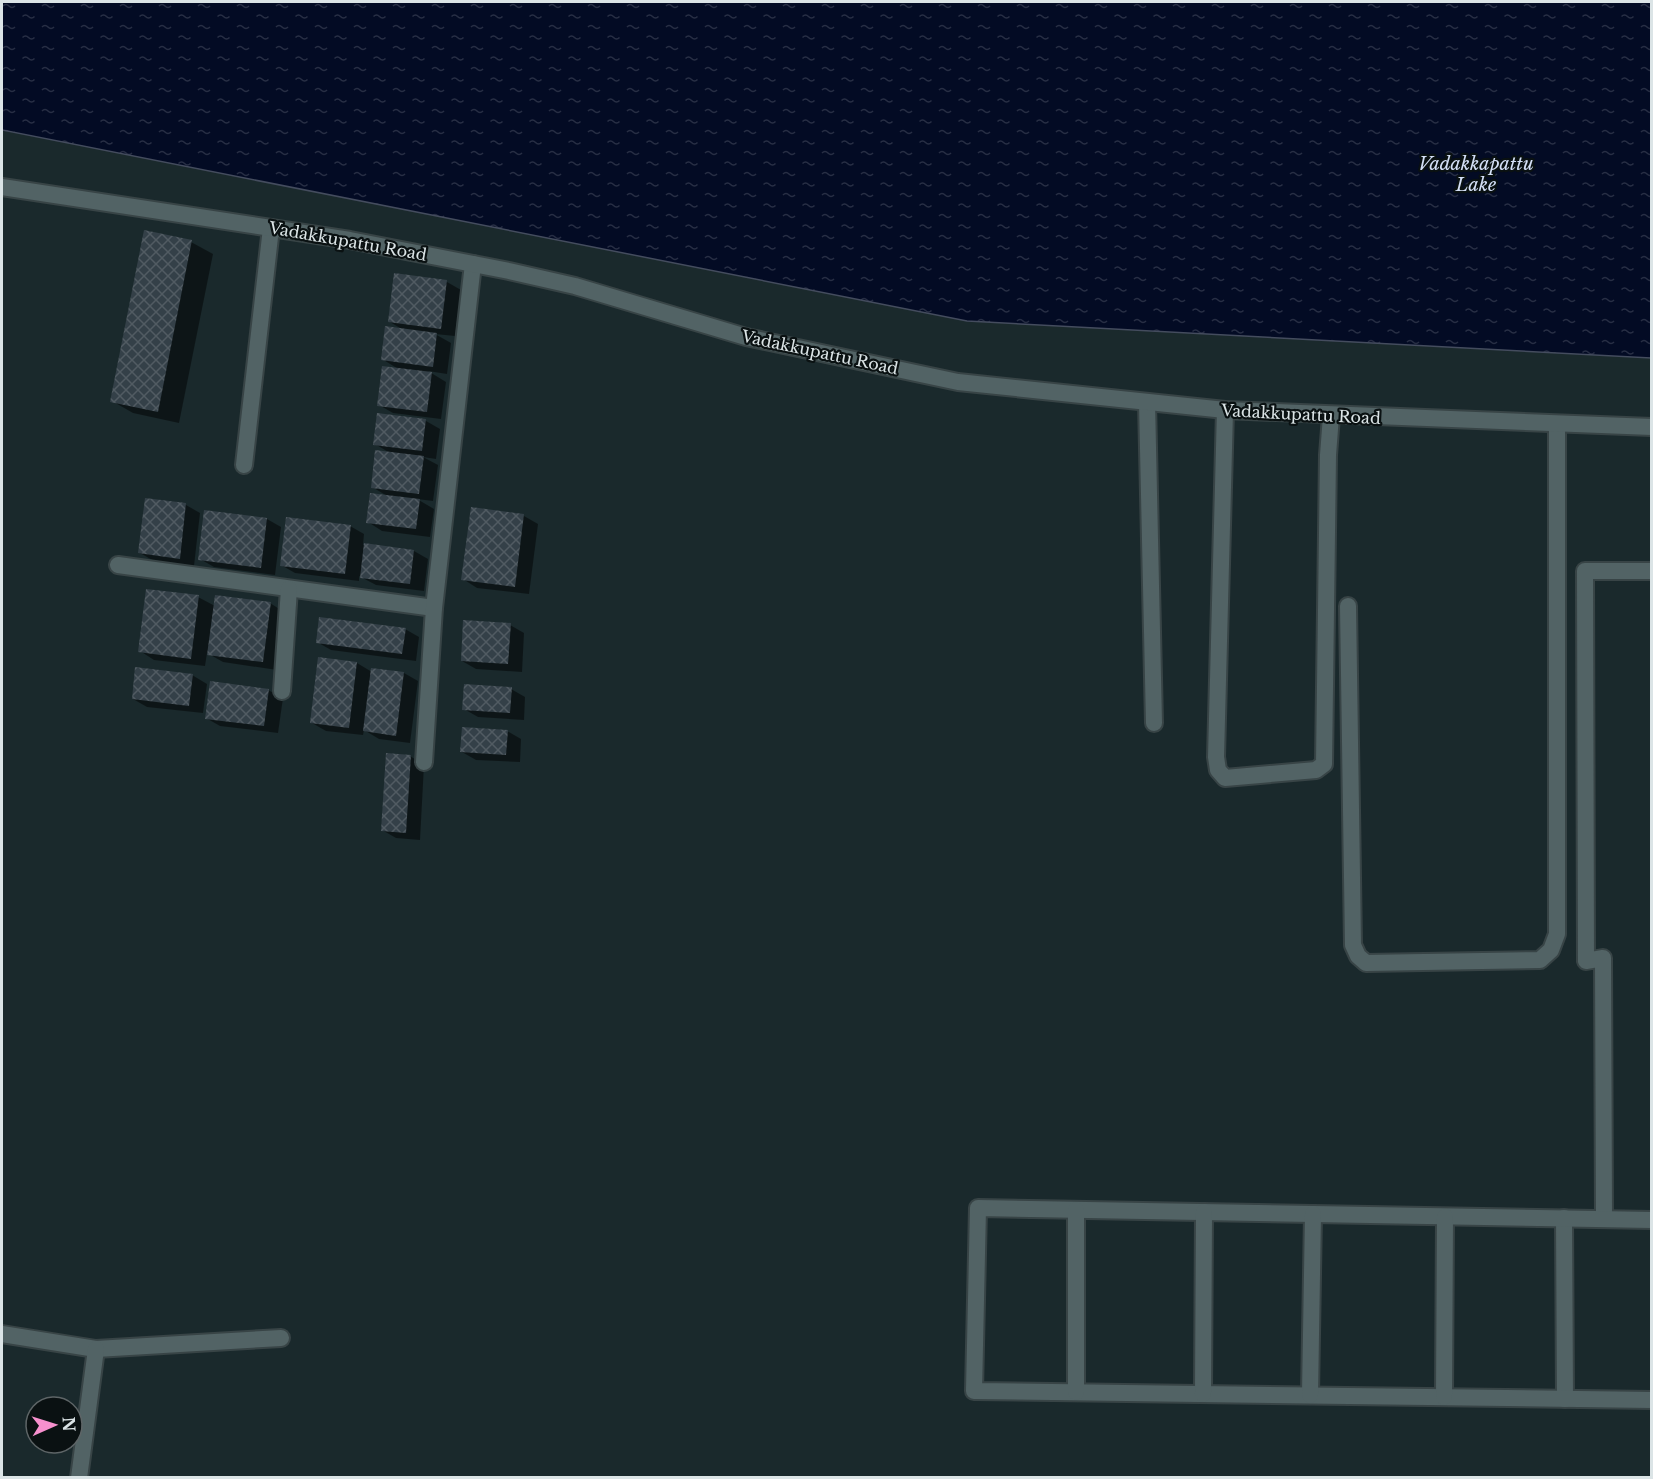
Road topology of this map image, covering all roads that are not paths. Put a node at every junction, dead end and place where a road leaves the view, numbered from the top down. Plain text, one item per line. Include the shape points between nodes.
1 (2, 187) edge
2 (271, 228) junction
3 (473, 264) junction
4 (1147, 402) junction
5 (1225, 410) junction
6 (1331, 416) junction
7 (1557, 424) junction
8 (1652, 427) edge
9 (244, 465) dead end
10 (118, 565) dead end
11 (1652, 571) edge
12 (289, 589) junction
13 (1348, 606) dead end
14 (434, 608) junction
15 (282, 692) dead end
16 (1154, 723) dead end
17 (424, 762) dead end
18 (1076, 1210) junction
19 (1203, 1212) junction
20 (1313, 1214) junction
21 (1445, 1217) junction
22 (1564, 1218) junction
23 (1604, 1219) junction
24 (1652, 1220) edge
25 (2, 1334) edge
26 (281, 1338) dead end
27 (96, 1349) junction
28 (1076, 1392) junction
29 (1203, 1394) junction
30 (1310, 1395) junction
31 (1444, 1397) junction
32 (1565, 1399) junction
33 (1652, 1400) edge
34 (79, 1478) edge

1 - 2 street, Vadakkupattu Road
2 - 3 street, Vadakkupattu Road
2 - 9 street
3 - 4 street, Vadakkupattu Road via 575,286 746,337 958,382
3 - 14 street
4 - 5 street, Vadakkupattu Road
4 - 16 street
5 - 6 street, Vadakkupattu Road
5 - 6 street via 1216,757 1218,770 1225,778 1316,770 1324,764
6 - 7 street, Vadakkupattu Road
7 - 8 street, Vadakkupattu Road
7 - 13 street via 1557,934 1551,950 1540,960 1366,963 1358,956 1353,945
10 - 12 street
11 - 23 street via 1585,571 1586,961 1603,958
12 - 14 street
12 - 15 street
14 - 17 street
18 - 19 street
18 - 28 street
18 - 28 street via 978,1208 974,1390
19 - 20 street
19 - 29 street
20 - 21 street
20 - 30 street
21 - 22 street
21 - 31 street
22 - 23 street
22 - 32 street
23 - 24 street
25 - 27 street
26 - 27 street
27 - 34 street
28 - 29 street
29 - 30 street
30 - 31 street
31 - 32 street
32 - 33 street

